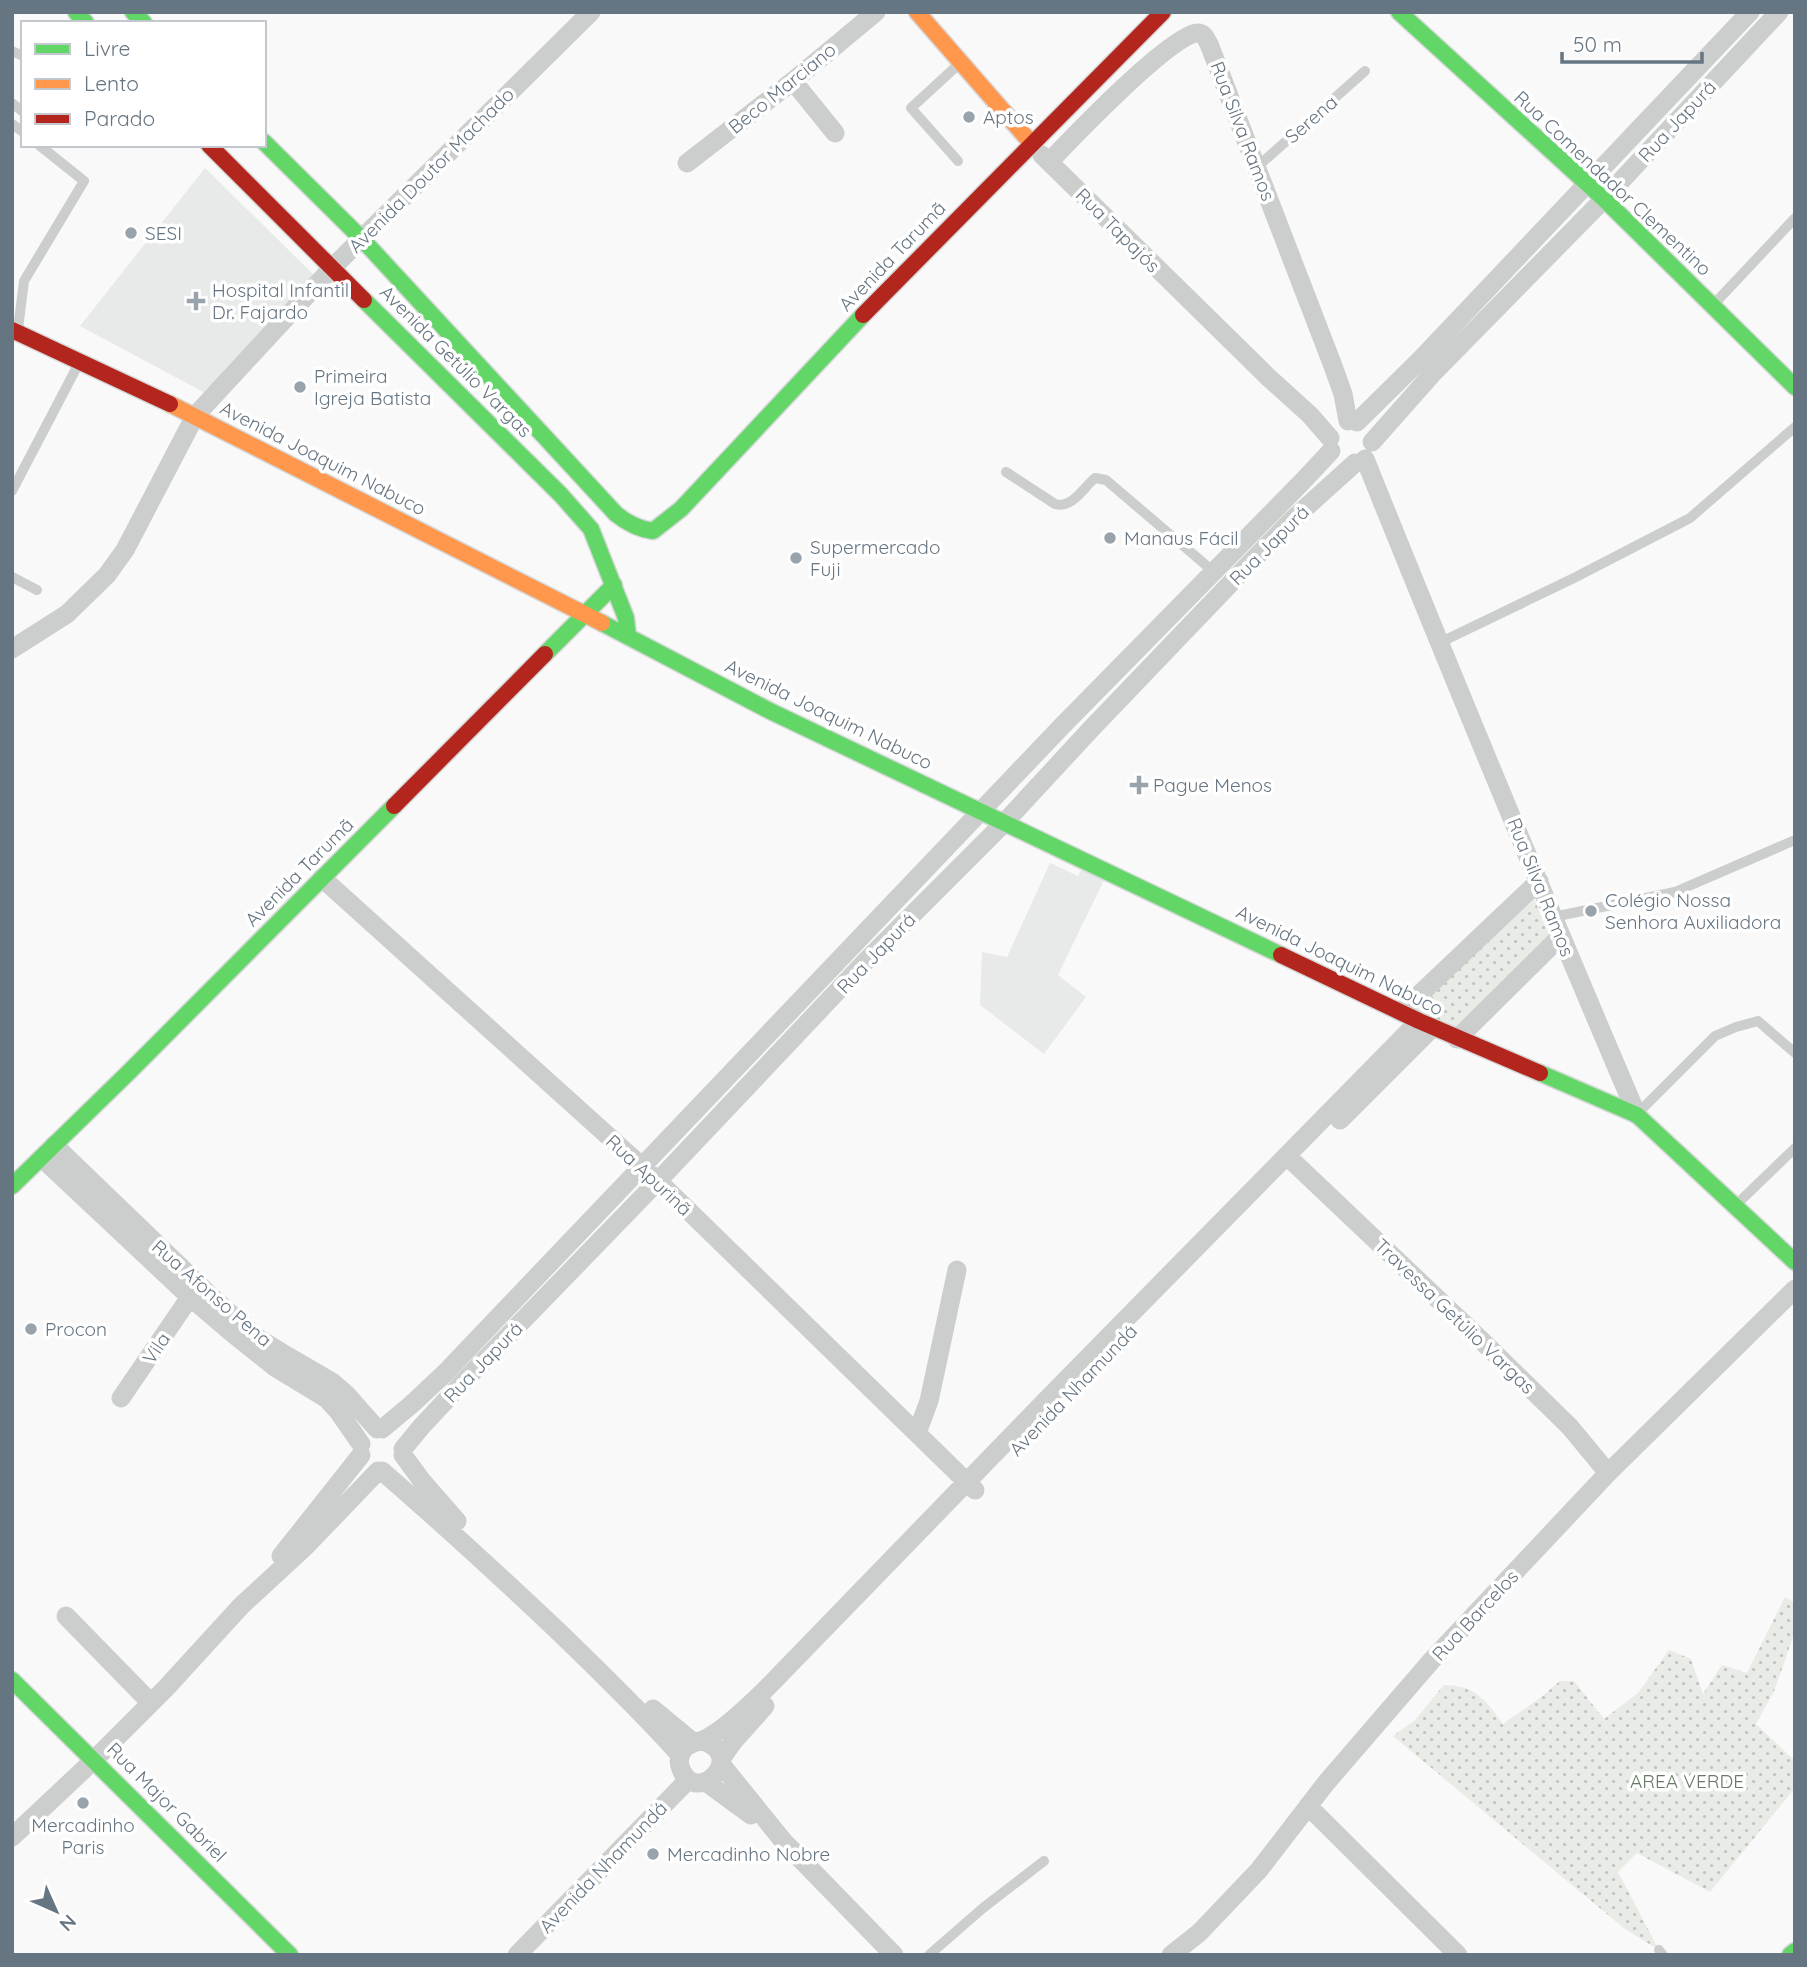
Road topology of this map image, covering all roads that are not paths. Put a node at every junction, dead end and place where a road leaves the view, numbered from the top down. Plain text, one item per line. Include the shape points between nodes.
1 (591, 12) edge
2 (876, 12) edge
3 (917, 12) edge
4 (1163, 12) edge
5 (1399, 12) edge
6 (1751, 12) edge
7 (1779, 12) edge
8 (960, 62) junction
9 (1365, 72) dead end
10 (793, 81) junction
11 (835, 133) dead end
12 (266, 144) edge
13 (1032, 144) junction
14 (42, 147) edge
15 (211, 147) edge
16 (958, 161) dead end
17 (1049, 162) junction
18 (687, 163) dead end
19 (1257, 167) junction
20 (1587, 184) junction
21 (1604, 199) junction
22 (1795, 218) edge
23 (361, 239) junction
24 (332, 268) junction
25 (1712, 306) junction
26 (15, 332) edge
27 (79, 363) junction
28 (1795, 387) edge
29 (195, 416) junction
30 (1352, 422) junction
31 (1795, 427) edge
32 (1330, 445) junction
33 (1364, 455) junction
34 (1006, 472) dead end
35 (12, 491) edge
36 (653, 531) joint
37 (1214, 572) junction
38 (12, 577) edge
39 (614, 585) junction
40 (37, 590) dead end
41 (584, 615) junction
42 (628, 636) junction
43 (1439, 643) junction
44 (12, 649) edge
45 (982, 811) junction
46 (1005, 822) junction
47 (1795, 840) edge
48 (322, 878) junction
49 (1539, 881) junction
50 (1553, 917) junction
51 (1561, 936) junction
52 (1418, 1020) junction
53 (1457, 1039) junction
54 (1795, 1053) edge
55 (1637, 1115) junction
56 (1795, 1148) edge
57 (48, 1152) junction
58 (1292, 1160) junction
59 (642, 1167) junction
60 (658, 1181) junction
61 (12, 1186) edge
62 (1735, 1206) junction
63 (1795, 1262) edge
64 (957, 1270) dead end
65 (1795, 1289) edge
66 (190, 1297) junction
67 (254, 1342) junction
68 (121, 1398) dead end
69 (379, 1429) junction
70 (918, 1433) junction
71 (361, 1450) junction
72 (403, 1452) junction
73 (380, 1471) junction
74 (1608, 1473) junction
75 (972, 1486) junction
76 (241, 1606) junction
77 (66, 1616) dead end
78 (12, 1680) edge
79 (620, 1685) junction
80 (151, 1703) junction
81 (691, 1746) junction
82 (94, 1759) junction
83 (721, 1761) junction
84 (697, 1781) junction
85 (1308, 1806) junction
86 (12, 1837) edge
87 (784, 1842) junction
88 (1044, 1861) dead end
89 (1795, 1951) edge
90 (290, 1955) edge
91 (517, 1955) edge
92 (894, 1955) edge
93 (929, 1955) edge
94 (1171, 1955) edge
95 (1458, 1955) edge
96 (1790, 1955) edge

1 - 23 street, Avenida Doutor Machado
2 - 10 street, Beco Marciano
3 - 8 main road, Rua Tapajós
4 - 13 main road, Avenida Tarumã
5 - 20 main road, Rua Comendador Clementino
6 - 20 street, Rua Japurá
7 - 21 street, Rua Japurá
8 - 13 main road, Rua Tapajós
8 - 16 lane via 911,108
9 - 19 lane, Serena
10 - 11 street
10 - 18 street, Beco Marciano
12 - 23 main road, Avenida Getúlio Vargas
13 - 17 street, Rua Tapajós
13 - 36 main road, Avenida Tarumã via 876,301 681,509
14 - 26 lane via 84,181 24,281
15 - 24 main road, Avenida Getúlio Vargas
17 - 19 street, Rua Silva Ramos via 1171,46 1198,33 1209,44
17 - 32 street, Rua Tapajós via 1310,415
19 - 30 street, Rua Silva Ramos
20 - 21 main road, Rua Comendador Clementino
20 - 30 street, Rua Japurá via 1406,374
21 - 25 main road, Rua Comendador Clementino
21 - 33 street, Rua Japurá via 1434,372
22 - 25 lane
23 - 24 street, Avenida Doutor Machado
23 - 36 main road, Avenida Getúlio Vargas via 616,514 640,530
24 - 29 street, Avenida Doutor Machado
24 - 39 main road, Avenida Getúlio Vargas via 561,495 591,529
25 - 28 main road, Rua Comendador Clementino
26 - 27 main road, Avenida Joaquim Nabuco
27 - 29 main road, Avenida Joaquim Nabuco
27 - 35 lane
29 - 41 main road, Avenida Joaquim Nabuco
29 - 44 street, Avenida Doutor Machado via 125,550 107,575 67,614
30 - 32 street via 1336,427
30 - 33 street via 1370,433
31 - 43 lane via 1690,518
32 - 33 street via 1348,464
32 - 37 street, Rua Japurá via 1307,477
33 - 43 street, Rua Silva Ramos
33 - 46 street, Rua Japurá via 1293,519
34 - 37 lane via 1062,506 1095,478 1106,480
37 - 45 street, Rua Japurá
38 - 40 lane
39 - 41 main road, Avenida Tarumã
39 - 42 main road, Avenida Getúlio Vargas
41 - 42 main road, Avenida Joaquim Nabuco
41 - 48 main road, Avenida Tarumã
42 - 45 main road, Avenida Joaquim Nabuco
43 - 49 street, Rua Silva Ramos
45 - 46 main road, Avenida Joaquim Nabuco
45 - 59 street, Rua Japurá
46 - 52 main road, Avenida Joaquim Nabuco
46 - 60 street, Rua Japurá
47 - 50 lane via 1675,892
48 - 57 main road, Avenida Tarumã
48 - 59 street, Rua Apurinã
49 - 50 street, Rua Silva Ramos
49 - 52 street, Avenida Nhamundá
50 - 51 street, Rua Silva Ramos
51 - 53 street
51 - 55 street, Rua Silva Ramos
52 - 53 main road, Avenida Joaquim Nabuco
52 - 58 street, Avenida Nhamundá
53 - 55 main road, Avenida Joaquim Nabuco
54 - 55 lane via 1758,1021 1736,1027 1715,1036
55 - 62 main road, Rua Silva Ramos
56 - 62 lane
57 - 61 main road, Avenida Tarumã
57 - 66 street, Rua Afonso Pena
57 - 67 street, Rua Afonso Pena via 158,1247
58 - 74 street, Travessa Getúlio Vargas via 1570,1427
58 - 75 street, Avenida Nhamundá
59 - 60 street, Rua Apurinã
59 - 69 street, Rua Japurá via 445,1373
60 - 70 street, Rua Apurinã
60 - 72 street, Rua Japurá via 463,1382
62 - 63 main road, Rua Silva Ramos
64 - 70 street
65 - 74 street, Rua Barcelos
66 - 67 street, Rua Afonso Pena
66 - 68 street, Vila
67 - 69 street, Rua Afonso Pena via 332,1381
67 - 71 street, Rua Afonso Pena via 276,1368 327,1399
69 - 71 street via 370,1433
69 - 72 street via 397,1435
70 - 75 street, Rua Apurinã
71 - 73 street via 364,1463
71 - 76 street
72 - 73 street via 395,1467
72 - 79 street via 442,1505
73 - 76 street
73 - 79 street
74 - 85 street, Rua Barcelos via 1432,1660
75 - 81 street, Avenida Nhamundá via 763,1692 731,1721
75 - 83 street, Avenida Nhamundá via 772,1698
76 - 80 street
77 - 80 street
78 - 82 main road, Rua Major Gabriel
79 - 81 street via 651,1722
80 - 82 street
81 - 83 street via 711,1744
81 - 84 street via 679,1764 682,1773
82 - 86 street
82 - 90 main road, Rua Major Gabriel
83 - 84 street via 716,1775
83 - 87 street
84 - 87 street via 733,1801
84 - 91 street, Avenida Nhamundá
85 - 94 street, Rua Barcelos via 1231,1901
85 - 95 street
87 - 92 street
88 - 93 lane
89 - 96 main road

